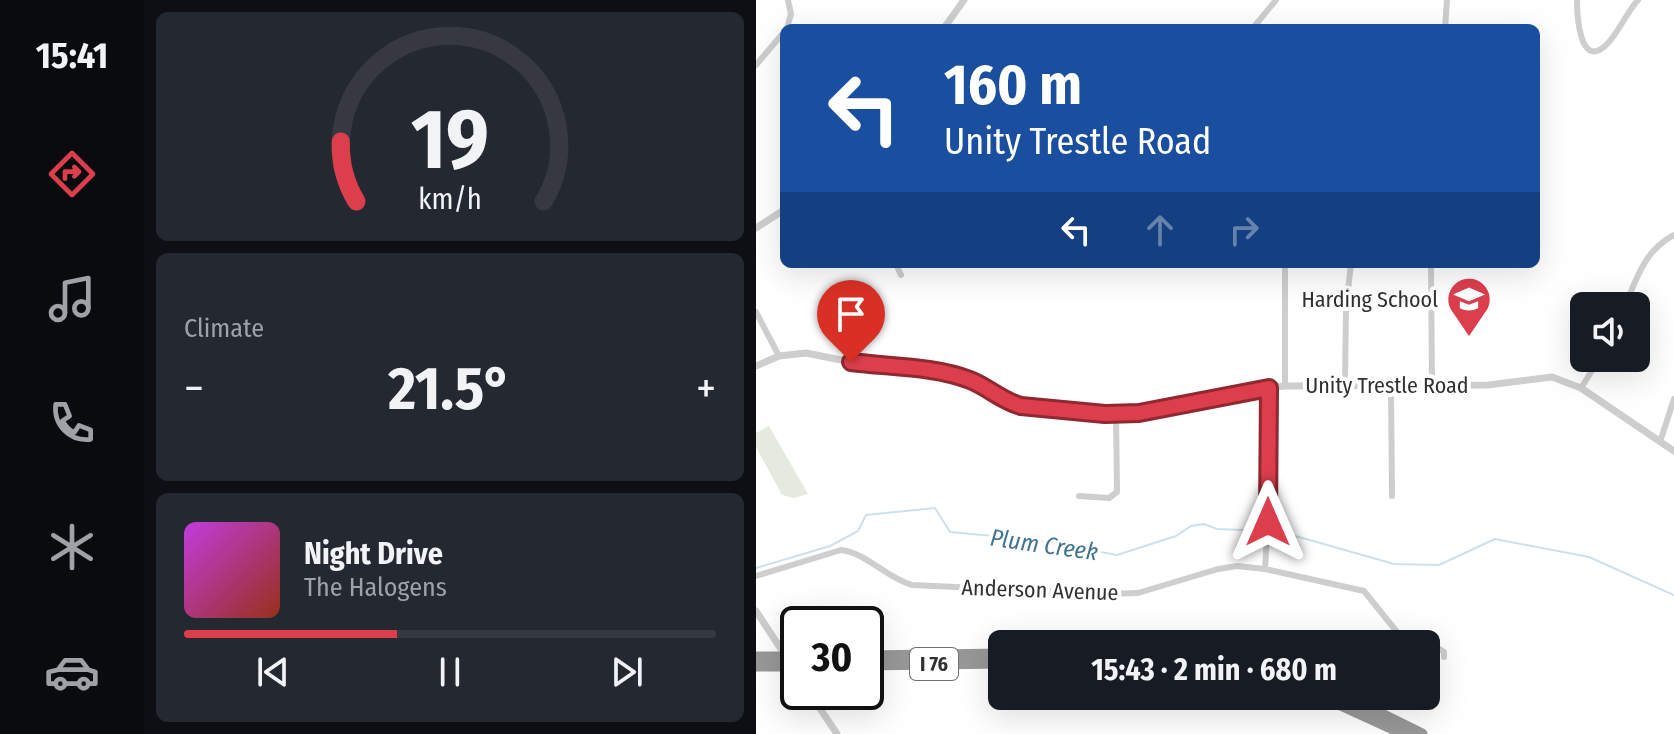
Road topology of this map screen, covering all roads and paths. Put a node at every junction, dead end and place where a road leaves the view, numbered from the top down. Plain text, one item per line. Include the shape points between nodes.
1 (788, 0) edge
2 (964, 0) edge
3 (1276, 0) edge
4 (1447, 0) edge
5 (1577, 0) edge
6 (1638, 0) edge
7 (787, 24) edge
8 (947, 24) edge
9 (1256, 24) edge
10 (1445, 24) edge
11 (780, 36) edge
12 (756, 65) edge
13 (780, 213) edge
14 (756, 228) edge
15 (1674, 235) edge
16 (898, 268) edge
17 (1285, 268) edge
18 (1351, 268) edge
19 (1431, 268) edge
20 (901, 275) dead end
21 (1631, 292) edge
22 (756, 312) edge
23 (779, 356) junction
24 (756, 366) edge
25 (1591, 372) edge
26 (1345, 385) junction
27 (1285, 386) junction
28 (1391, 386) junction
29 (1432, 386) junction
30 (1269, 388) junction
31 (1581, 388) junction
32 (1674, 399) edge
33 (1116, 414) junction
34 (1660, 442) junction
35 (1674, 451) edge
36 (1079, 496) dead end
37 (1392, 496) dead end
38 (1265, 569) junction
39 (756, 576) edge
40 (756, 611) edge
41 (1398, 630) edge
42 (780, 645) edge
43 (1440, 649) edge
44 (988, 654) edge
45 (884, 656) edge
46 (756, 657) edge
47 (1444, 657) dead end
48 (780, 661) edge
49 (988, 663) edge
50 (780, 664) edge
51 (884, 665) edge
52 (756, 666) edge
53 (821, 710) edge
54 (1352, 710) edge
55 (1373, 710) edge
56 (837, 734) edge
57 (1404, 734) edge
58 (1422, 734) edge

1 - 7 street
2 - 8 street
3 - 9 street
4 - 10 street
5 - 6 street via 1580,37 1594,50 1608,44
11 - 12 street
13 - 14 street
15 - 21 street via 1649,253
16 - 20 street
17 - 27 street
18 - 26 street
19 - 29 street
22 - 23 street
23 - 24 street, Unity Trestle Road
23 - 33 street, Unity Trestle Road via 806,353 949,374 1021,406
25 - 31 street
26 - 27 street, Unity Trestle Road
26 - 28 street, Unity Trestle Road
27 - 30 street, Unity Trestle Road
28 - 29 street, Unity Trestle Road
28 - 37 street
29 - 31 street, Unity Trestle Road via 1488,385 1543,376
30 - 33 street, Unity Trestle Road
30 - 38 street
31 - 34 street, Unity Trestle Road
32 - 34 street
33 - 36 street via 1118,489 1109,498
34 - 35 street, Unity Trestle Road
38 - 39 street, Anderson Avenue via 1218,569 1138,593 1108,594 912,585 841,550
38 - 41 street, Anderson Avenue via 1364,591
40 - 42 street
43 - 47 street, Anderson Avenue
44 - 45 highway, I 76
46 - 48 highway
49 - 51 highway, I 76
50 - 52 highway
53 - 56 street
54 - 57 highway
55 - 58 highway

